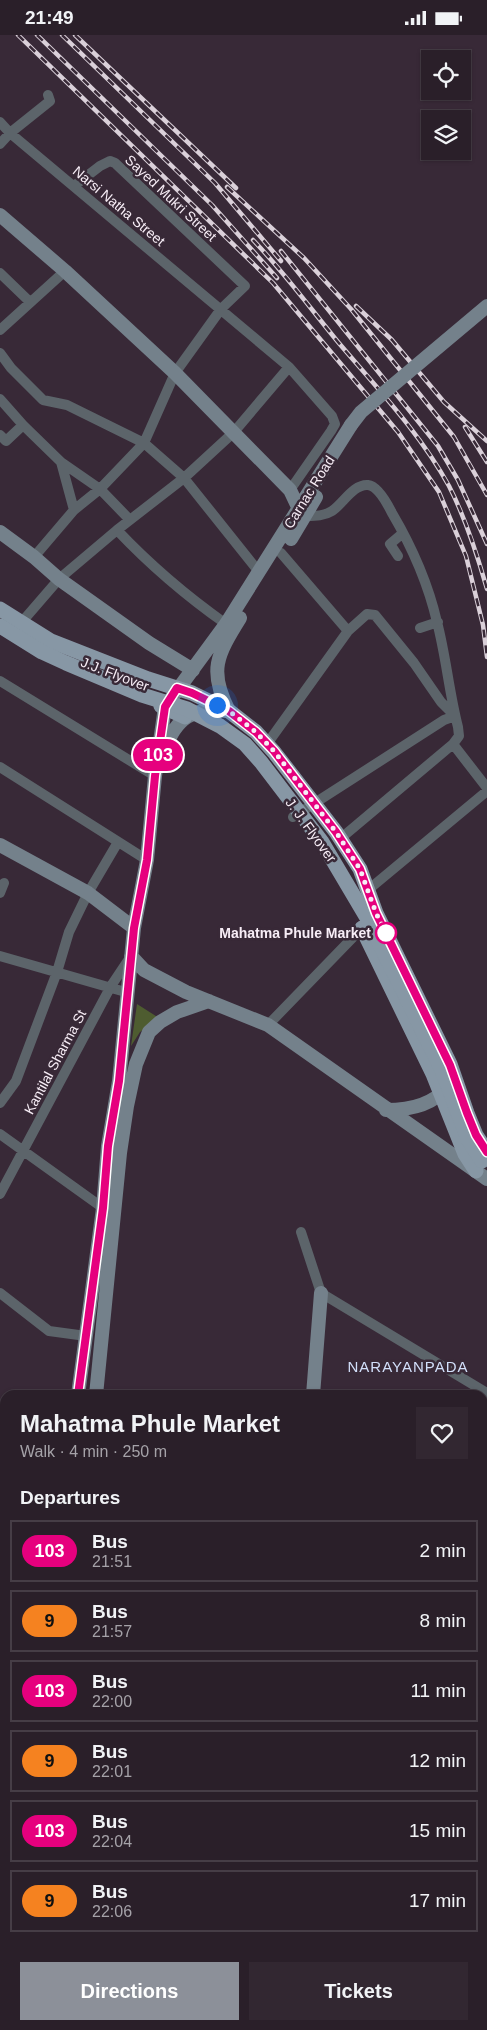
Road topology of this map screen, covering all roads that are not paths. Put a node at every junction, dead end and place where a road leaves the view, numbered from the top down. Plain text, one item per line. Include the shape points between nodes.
1 (48, 95) dead end
2 (0, 122) edge
3 (10, 133) junction
4 (0, 145) edge
5 (74, 186) junction
6 (0, 215) edge
7 (65, 271) junction
8 (0, 273) edge
9 (30, 302) junction
10 (487, 306) edge
11 (221, 309) junction
12 (487, 315) edge
13 (0, 330) edge
14 (2, 360) edge
15 (288, 367) junction
16 (175, 373) junction
17 (0, 399) edge
18 (23, 425) junction
19 (354, 427) junction
20 (234, 432) junction
21 (0, 435) edge
22 (144, 443) junction
23 (61, 463) junction
24 (184, 478) junction
25 (100, 489) junction
26 (290, 490) junction
27 (74, 510) junction
28 (303, 513) junction
29 (130, 519) junction
30 (117, 530) junction
31 (0, 532) edge
32 (403, 533) junction
33 (281, 553) junction
34 (398, 556) dead end
35 (34, 557) junction
36 (259, 573) junction
37 (59, 579) junction
38 (0, 609) edge
39 (0, 620) edge
40 (438, 622) junction
41 (21, 623) junction
42 (226, 624) junction
43 (0, 626) edge
44 (420, 628) dead end
45 (348, 631) junction
46 (0, 634) edge
47 (193, 670) junction
48 (0, 681) edge
49 (177, 688) junction
50 (165, 707) junction
51 (229, 711) junction
52 (455, 716) junction
53 (185, 717) junction
54 (268, 744) junction
55 (454, 745) junction
56 (0, 767) edge
57 (155, 776) junction
58 (487, 789) edge
59 (313, 803) junction
60 (293, 817) dead end
61 (340, 839) junction
62 (118, 842) junction
63 (0, 845) edge
64 (147, 860) junction
65 (4, 883) dead end
66 (0, 893) edge
67 (88, 893) junction
68 (368, 894) junction
69 (134, 928) junction
70 (362, 928) joint
71 (0, 956) edge
72 (131, 956) junction
73 (58, 972) junction
74 (111, 986) junction
75 (129, 993) junction
76 (209, 1001) junction
77 (268, 1025) junction
78 (450, 1065) junction
79 (441, 1094) junction
80 (0, 1103) edge
81 (386, 1110) junction
82 (0, 1134) edge
83 (24, 1151) junction
84 (484, 1166) edge
85 (0, 1194) edge
86 (103, 1208) junction
87 (302, 1232) dead end
88 (0, 1293) edge
89 (321, 1293) junction
90 (86, 1336) junction
91 (77, 1390) edge
92 (97, 1390) edge
93 (313, 1390) edge
94 (482, 1390) edge

1 - 3 street via 50,101
2 - 3 street, Narsi Natha Street
3 - 4 street
3 - 5 street, Narsi Natha Street
5 - 11 street, Narsi Natha Street
5 - 11 street, Sayed Mukri Street via 100,166 110,161 115,163 245,286
6 - 7 main road
7 - 9 street
7 - 16 main road
8 - 9 street
9 - 13 street
10 - 19 main road, Carnac Road, bridge via 360,413
11 - 15 street, Narsi Natha Street
11 - 16 street
12 - 19 main road, Carnac Road
14 - 22 street via 44,400 67,405
15 - 20 street
15 - 26 street, Narsi Natha Street via 332,416 334,424
16 - 20 main road
16 - 22 street
17 - 18 street
18 - 21 street via 6,441
18 - 23 street
19 - 28 main road, Carnac Road
20 - 24 street
20 - 26 main road
22 - 24 street
22 - 25 street
23 - 25 street
23 - 27 street
24 - 29 street
24 - 36 street
25 - 27 street
25 - 29 street
26 - 28 main road
27 - 35 street
28 - 32 street via 321,516 332,511 360,486 369,485 388,505
28 - 33 main road, Carnac Road
28 - 36 main road, Carnac Road
29 - 30 street
30 - 37 street
30 - 42 street via 148,563
31 - 35 main road
32 - 34 street via 390,544
32 - 40 street via 421,570
33 - 45 street
33 - 51 main road, Carnac Road via 222,651 216,673 219,692
35 - 37 main road
36 - 42 main road, Carnac Road
37 - 41 street
37 - 47 main road
38 - 41 main road
39 - 68 main road, J.J. Flyover via 47,648 145,687 190,701 231,723 268,757
40 - 44 street
40 - 52 street
41 - 46 main road
41 - 49 main road via 50,641
42 - 47 main road, Carnac Road
43 - 84 main road, J. J. Flyover, bridge via 66,663 142,695 187,709 220,726 261,762 322,842 367,918 442,1070 468,1139
45 - 52 street via 367,614 375,615
45 - 54 street
46 - 50 main road via 72,670
47 - 49 main road, Carnac Road
48 - 57 street
49 - 50 main road, Carnac Road
49 - 51 main road
50 - 53 main road
50 - 57 main road
51 - 53 main road via 209,709
51 - 54 main road
52 - 55 street via 459,735
52 - 59 street
53 - 57 main road via 171,733
54 - 59 main road
55 - 58 street
55 - 61 street
56 - 62 street
57 - 64 main road
58 - 68 street
59 - 60 street
59 - 61 main road
61 - 68 main road via 360,869
62 - 64 street
62 - 67 street
63 - 67 main road
64 - 69 main road
65 - 66 street
67 - 69 main road
67 - 73 street via 70,932
68 - 78 main road
69 - 72 main road
70 - 77 street
70 - 79 main road
71 - 73 street
72 - 74 street, Kantilal Sharma St
72 - 75 main road
72 - 76 main road via 144,969
73 - 74 street
73 - 80 street via 16,1081
74 - 75 street
74 - 83 street, Kantilal Sharma St
75 - 86 main road
76 - 77 main road
76 - 92 main road via 160,1022 149,1032 136,1064 120,1153
77 - 81 main road
78 - 79 main road via 450,1083
78 - 84 main road
79 - 81 main road via 419,1106
79 - 84 main road via 460,1143
81 - 84 main road
82 - 83 street
83 - 85 street, Kantilal Sharma St
83 - 86 street
86 - 90 main road
87 - 89 street
88 - 90 street via 49,1331
89 - 93 main road
89 - 94 street
90 - 91 main road

